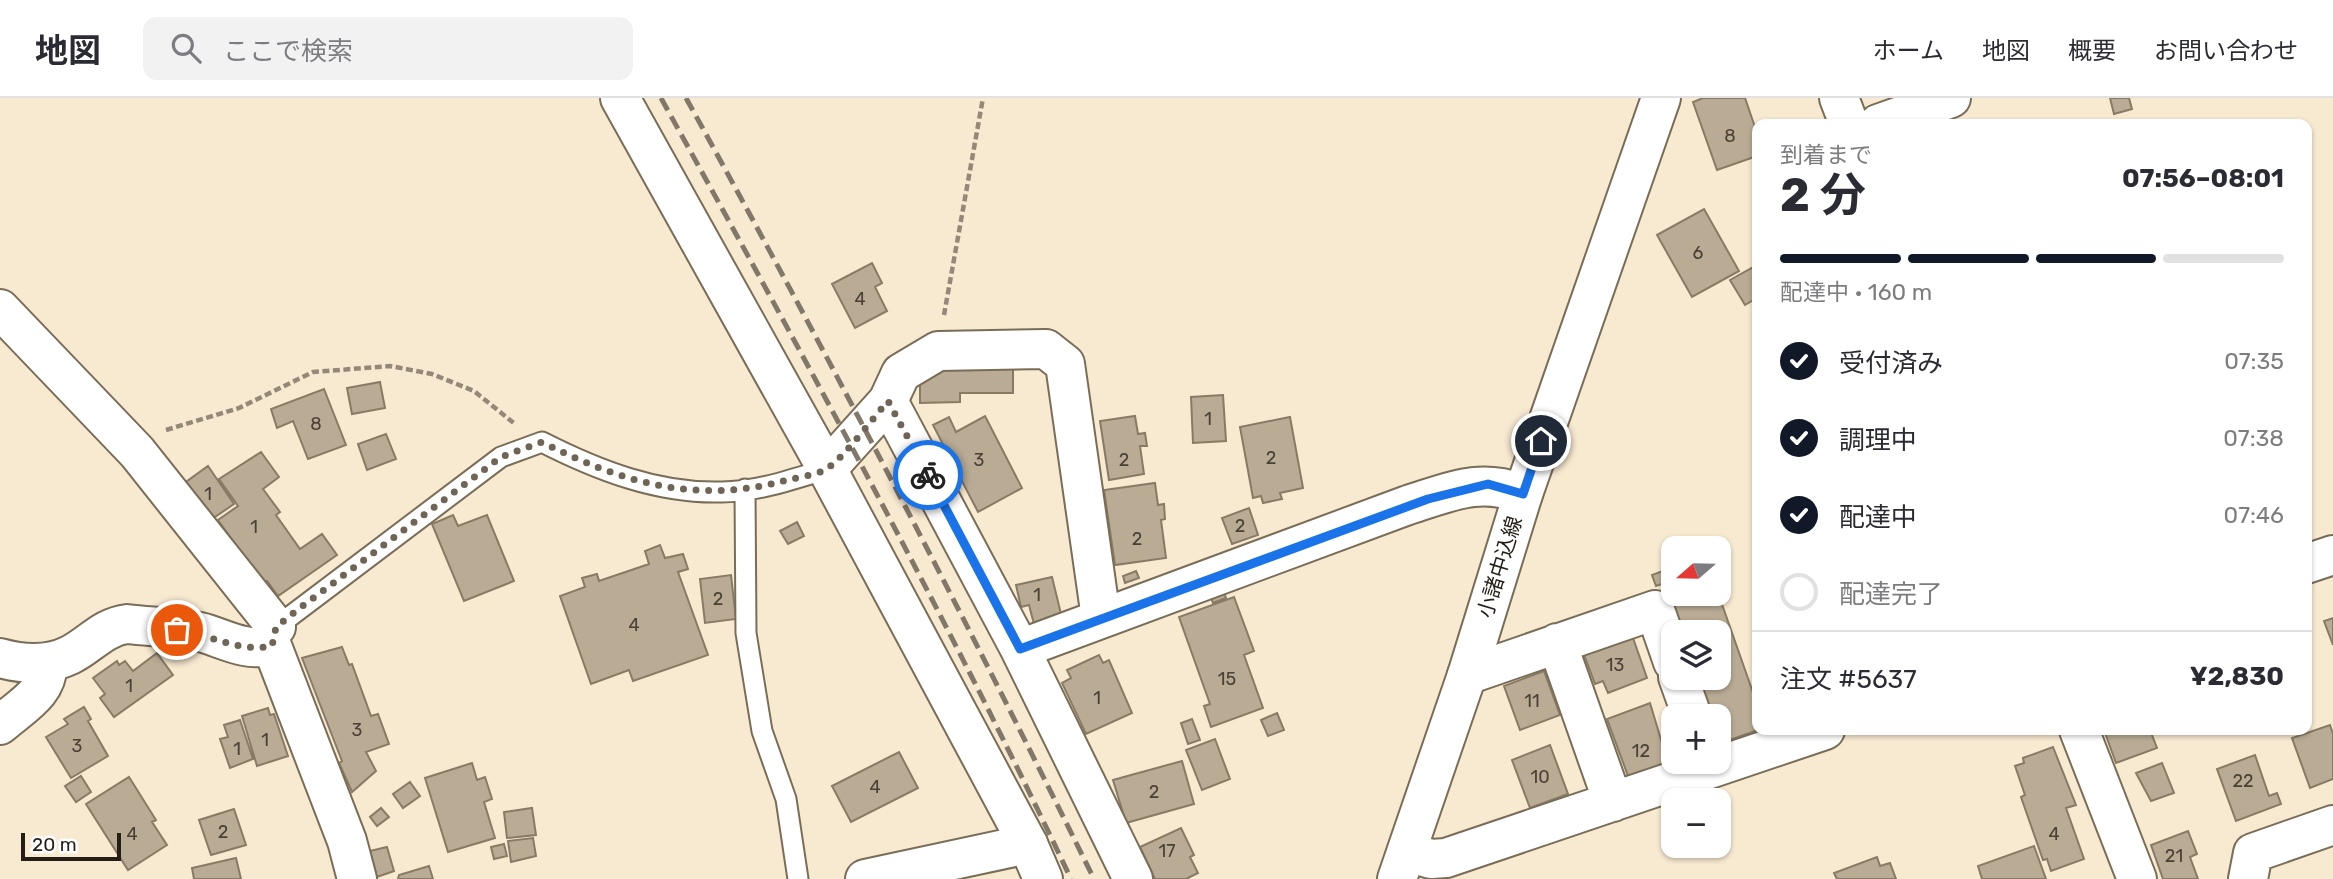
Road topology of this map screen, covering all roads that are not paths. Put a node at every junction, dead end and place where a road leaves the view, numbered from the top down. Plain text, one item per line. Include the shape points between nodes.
1 (620, 98) edge
2 (1661, 98) edge
3 (1839, 98) edge
4 (1951, 98) edge
5 (1847, 119) edge
6 (1892, 119) edge
7 (0, 309) edge
8 (888, 401) junction
9 (827, 469) junction
10 (745, 489) junction
11 (1523, 494) junction
12 (2333, 555) edge
13 (2312, 562) edge
14 (1101, 618) junction
15 (1661, 627) edge
16 (274, 637) junction
17 (1557, 643) junction
18 (1020, 649) junction
19 (0, 657) edge
20 (47, 663) junction
21 (1466, 675) junction
22 (0, 724) edge
23 (1809, 735) edge
24 (2080, 735) edge
25 (1731, 759) edge
26 (1686, 774) edge
27 (1613, 802) junction
28 (2333, 825) edge
29 (1028, 844) junction
30 (1402, 866) edge
31 (357, 879) edge
32 (798, 879) edge
33 (865, 879) edge
34 (1042, 879) edge
35 (1133, 879) edge
36 (2137, 879) edge
37 (2248, 879) edge

1 - 9 street
2 - 11 street, 小諸中込線
3 - 5 street
4 - 6 street
7 - 16 street via 137,452
8 - 9 street
8 - 14 street via 901,373 938,351 1046,349 1065,364
8 - 18 street
9 - 10 lane
9 - 29 street
10 - 16 lane via 688,490 637,481 586,465 542,442 501,457
10 - 32 lane via 746,633 762,731 786,799
11 - 14 street via 1503,486 1468,487
11 - 21 street, 小諸中込線
12 - 13 street
14 - 18 street
15 - 17 street via 1655,610
16 - 20 street via 255,649 202,633 116,625 69,656
16 - 31 street
17 - 21 street
17 - 27 street
18 - 35 street
19 - 20 street
20 - 22 street via 43,688
21 - 30 street, 小諸中込線
23 - 25 street
24 - 36 street
26 - 27 street
27 - 30 street via 1446,858
28 - 37 street via 2253,853
29 - 33 street
29 - 34 street

